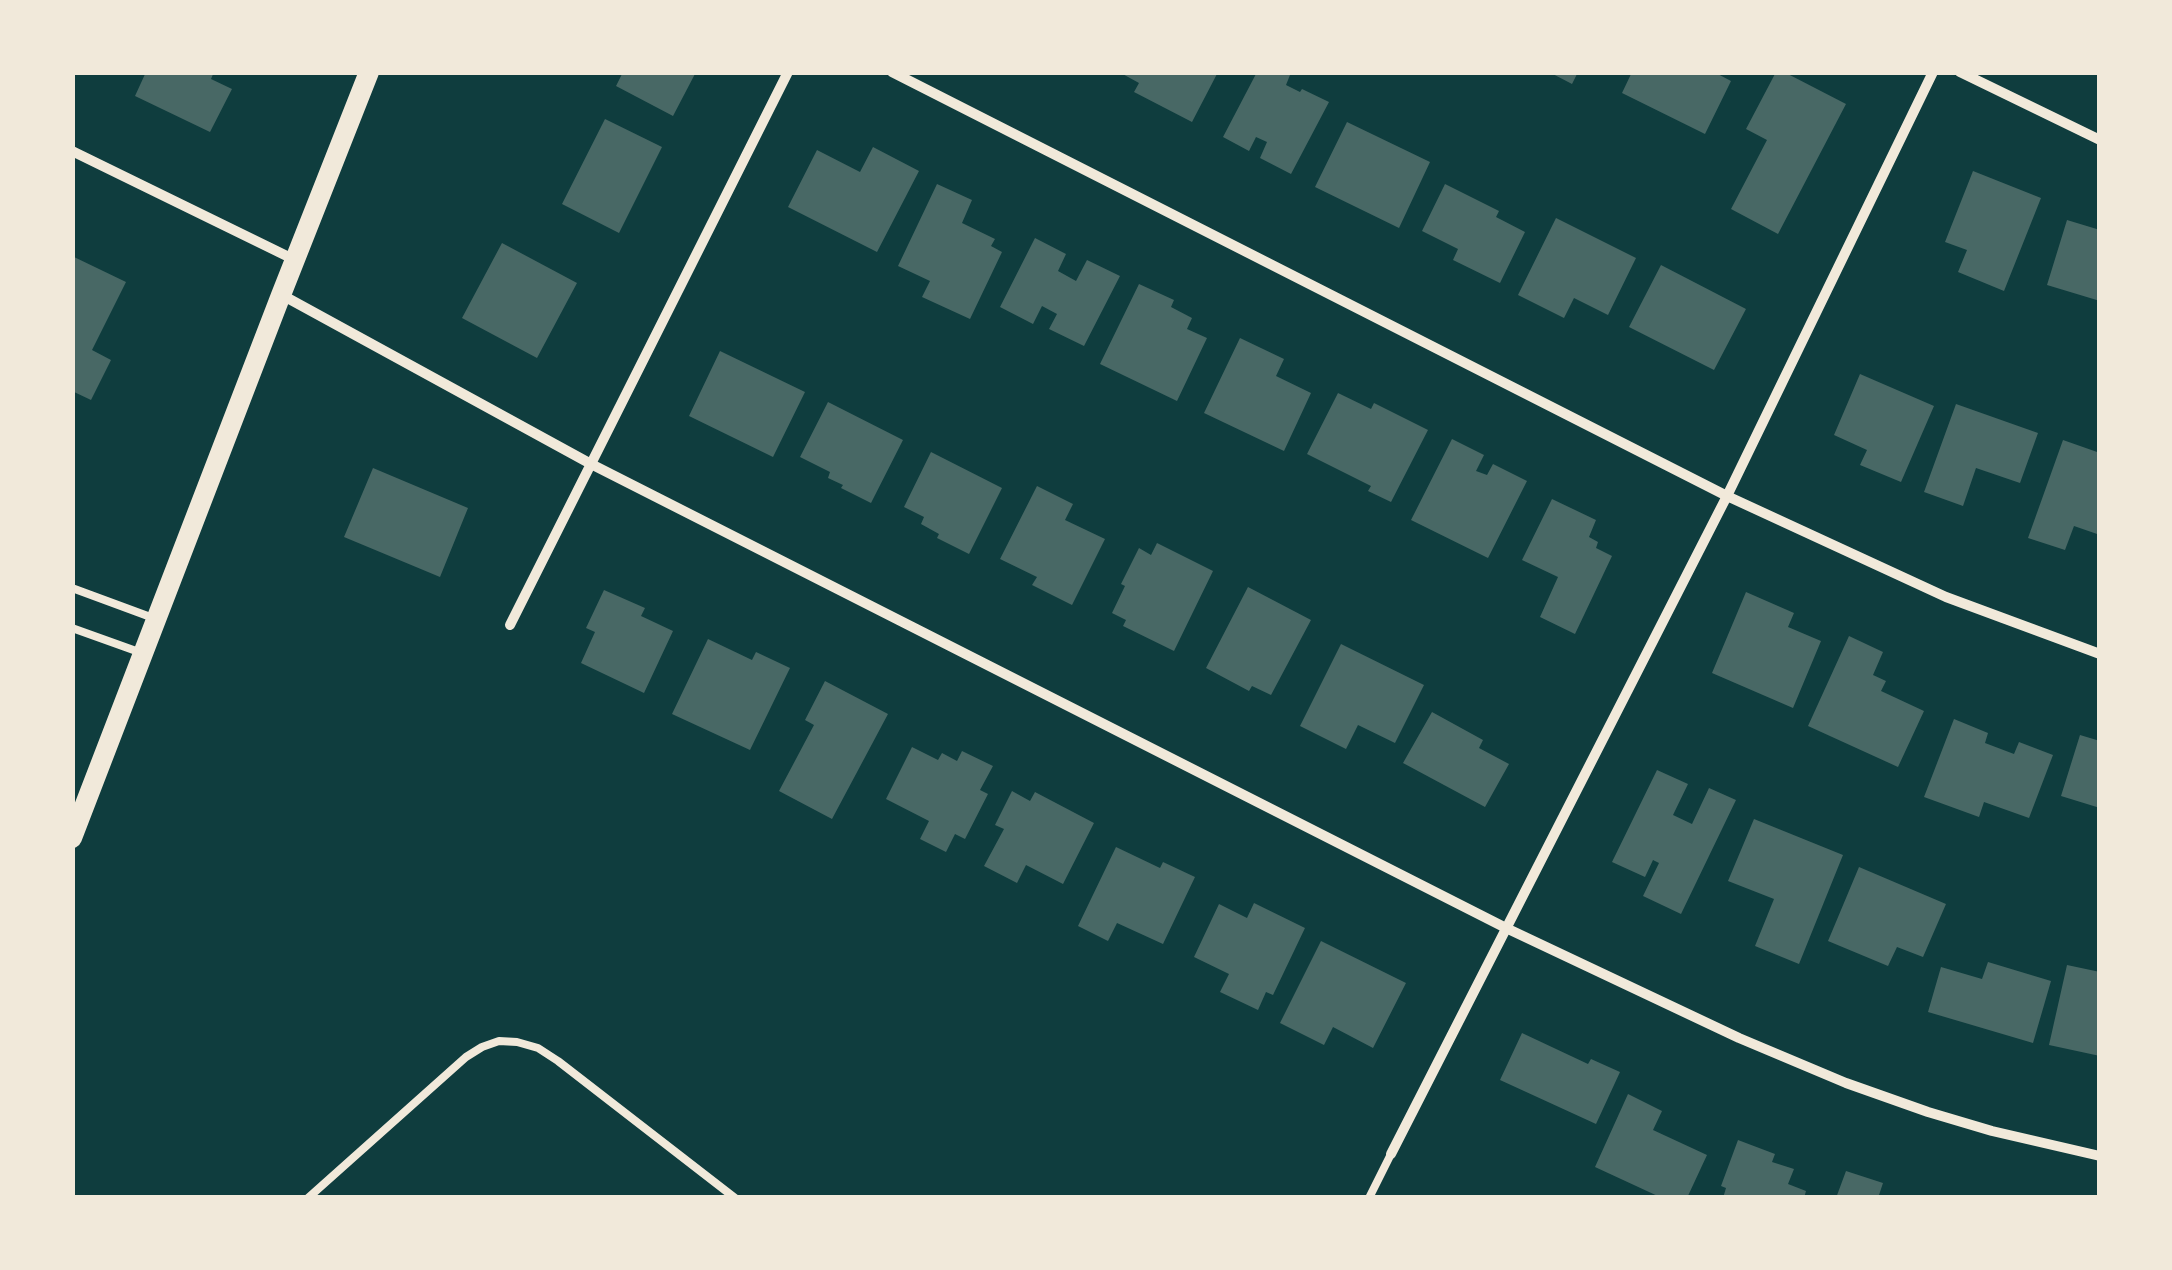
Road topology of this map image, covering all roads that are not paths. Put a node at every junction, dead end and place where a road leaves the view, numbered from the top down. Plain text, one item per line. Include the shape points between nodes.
1 (370, 72) edge
2 (788, 72) edge
3 (892, 72) edge
4 (1933, 72) edge
5 (1960, 72) edge
6 (2100, 140) edge
7 (72, 151) edge
8 (294, 260) junction
9 (281, 295) junction
10 (591, 464) junction
11 (1727, 496) junction
12 (72, 588) edge
13 (156, 619) junction
14 (510, 625) dead end
15 (72, 628) edge
16 (143, 653) junction
17 (2100, 654) edge
18 (72, 838) edge
19 (1506, 928) junction
20 (1391, 1154) joint
21 (2100, 1156) edge
22 (308, 1198) edge
23 (735, 1198) edge
24 (1369, 1198) edge

1 - 8 main road
2 - 10 street
3 - 11 street
4 - 11 street
5 - 6 street
7 - 8 street
8 - 9 main road
9 - 10 street
9 - 13 main road
10 - 14 street
10 - 19 street
11 - 17 street via 1946,597
11 - 19 street
12 - 13 lane
13 - 16 main road
15 - 16 lane
16 - 18 main road
19 - 20 street
19 - 21 street via 1846,1083 1960,1122
20 - 24 lane
22 - 23 lane via 466,1057 499,1042 538,1048 558,1061

